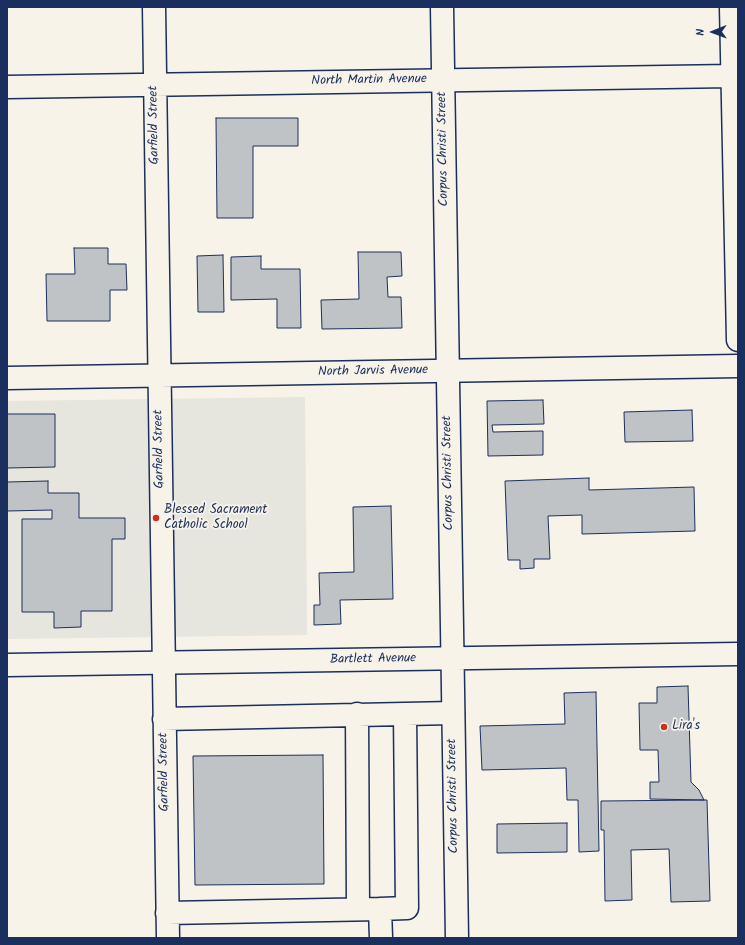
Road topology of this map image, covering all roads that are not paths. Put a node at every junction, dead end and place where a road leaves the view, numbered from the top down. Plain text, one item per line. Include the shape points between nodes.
1 (154, 7) edge
2 (442, 7) edge
3 (731, 7) edge
4 (731, 76) junction
5 (443, 80) junction
6 (155, 85) junction
7 (7, 86) edge
8 (738, 340) edge
9 (738, 366) edge
10 (448, 371) junction
11 (159, 375) junction
12 (7, 378) edge
13 (738, 654) edge
14 (452, 659) junction
15 (164, 663) junction
16 (7, 665) edge
17 (453, 713) junction
18 (357, 714) junction
19 (405, 714) junction
20 (164, 719) junction
21 (358, 909) junction
22 (380, 909) junction
23 (167, 913) junction
24 (168, 938) edge
25 (381, 938) edge
26 (457, 938) edge

1 - 6 street, Garfield Street
2 - 5 street, Corpus Christi Street
3 - 4 street
4 - 5 street, North Martin Avenue
4 - 8 street
5 - 6 street, North Martin Avenue
5 - 10 street, Corpus Christi Street
6 - 7 street, North Martin Avenue
6 - 11 street, Garfield Street
9 - 10 street, North Jarvis Avenue
10 - 11 street, North Jarvis Avenue
10 - 14 street, Corpus Christi Street
11 - 12 street, North Jarvis Avenue
11 - 15 street, Garfield Street
13 - 14 street, Bartlett Avenue
14 - 15 street, Bartlett Avenue
14 - 17 street, Corpus Christi Street
15 - 16 street, Bartlett Avenue
15 - 20 street, Garfield Street
17 - 19 street
17 - 26 street, Corpus Christi Street
18 - 19 street
18 - 20 street
18 - 21 street
19 - 22 street via 407,908
20 - 23 street, Garfield Street
21 - 22 street
21 - 23 street
22 - 25 street
23 - 24 street, Garfield Street

